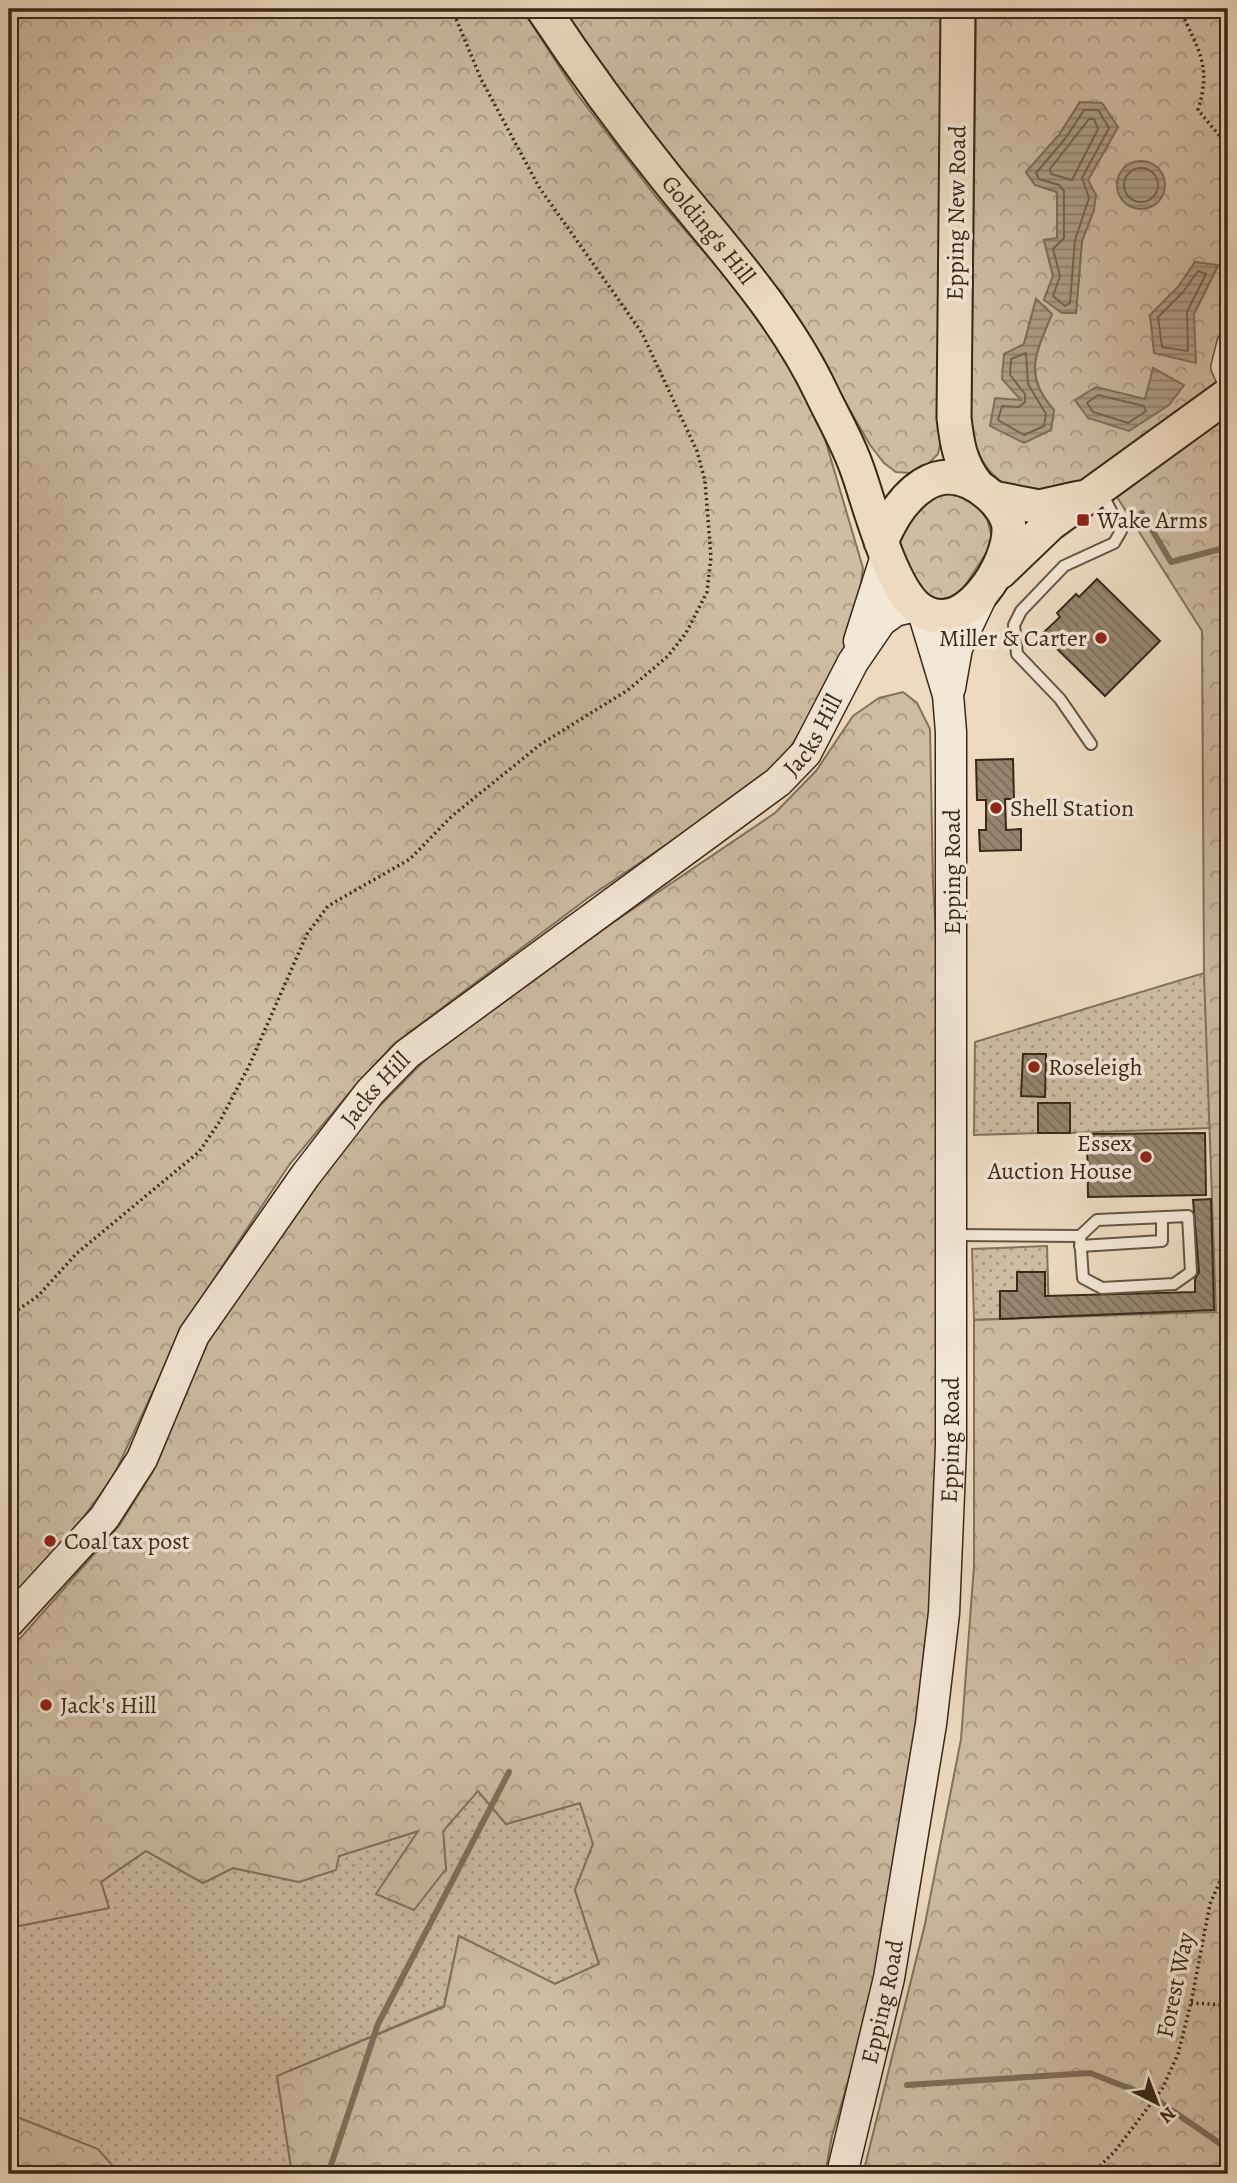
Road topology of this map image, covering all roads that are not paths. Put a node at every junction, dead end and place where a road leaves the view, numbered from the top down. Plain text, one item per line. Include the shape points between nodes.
1 (543, 9) edge
2 (958, 9) edge
3 (1228, 344) edge
4 (1228, 381) edge
5 (1228, 395) edge
6 (954, 418) junction
7 (855, 464) junction
8 (926, 484) junction
9 (984, 491) junction
10 (1093, 492) junction
11 (884, 549) junction
12 (990, 584) junction
13 (919, 609) junction
14 (853, 662) junction
15 (948, 695) junction
16 (1091, 744) dead end
17 (1162, 1218) junction
18 (951, 1235) junction
19 (1080, 1241) junction
20 (9, 1622) edge
21 (842, 2174) edge

1 - 7 main road, Golding's Hill via 596,89 737,263 782,328 812,372
2 - 6 main road, Epping New Road
3 - 4 street via 1223,367
5 - 10 main road
6 - 8 main road, Epping New Road via 945,465
6 - 9 main road, Epping New Road via 964,467
7 - 8 main road via 899,489
7 - 11 main road, Golding's Hill
8 - 9 main road via 956,477
8 - 11 main road via 899,505
9 - 10 main road via 1040,507
9 - 12 main road via 1010,526
10 - 12 main road via 1021,549
10 - 16 lane via 1117,518 1121,531 1114,543 1064,566 1021,611 1013,632 1017,654 1060,699
11 - 13 main road
11 - 14 main road
12 - 13 main road via 958,614
12 - 15 main road, Epping Road via 957,648
13 - 14 main road via 895,611 881,621
13 - 15 main road, Epping Road
14 - 20 main road, Jacks Hill via 806,753 778,782 407,1054 370,1092 194,1335 142,1459 104,1518
15 - 18 main road, Epping Road via 953,817
17 - 19 lane via 1097,1220
17 - 19 lane via 1162,1241
17 - 19 lane via 1188,1216 1191,1272 1174,1284 1102,1288 1083,1278
18 - 19 lane
18 - 21 main road, Epping Road via 951,1446 944,1614 931,1724 889,1978

